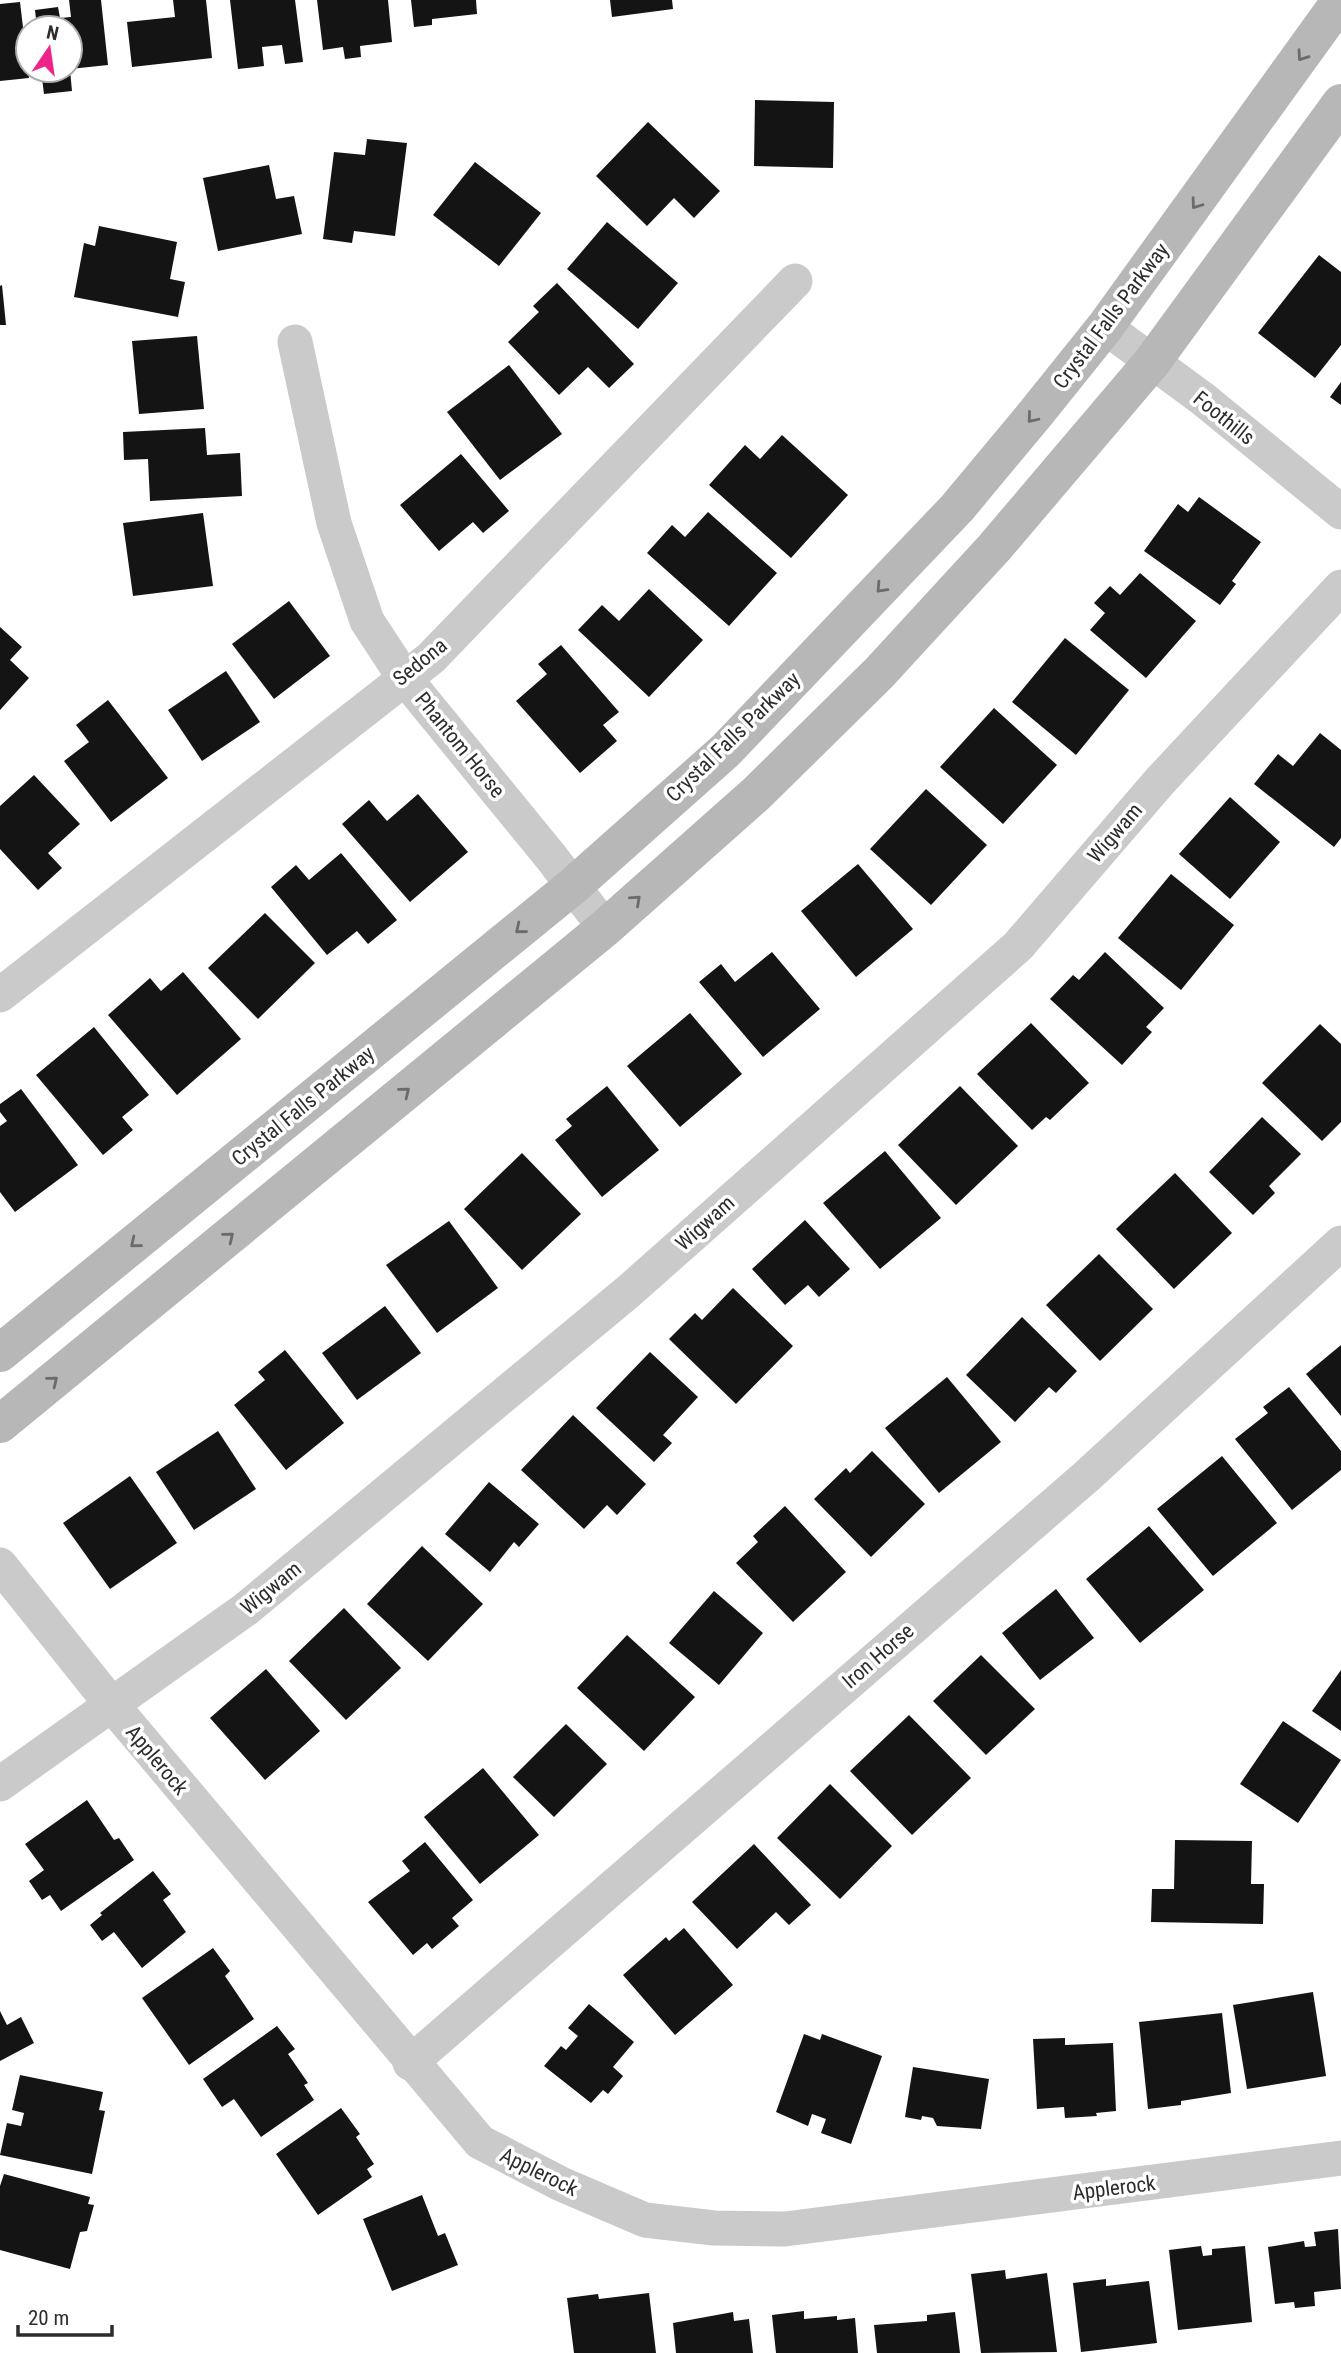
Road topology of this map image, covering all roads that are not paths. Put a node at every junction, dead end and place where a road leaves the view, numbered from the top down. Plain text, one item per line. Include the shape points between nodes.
1 (1341, 0) edge
2 (1341, 103) edge
3 (795, 281) dead end
4 (1105, 327) junction
5 (295, 342) dead end
6 (1152, 362) junction
7 (1341, 512) edge
8 (1341, 587) edge
9 (403, 676) junction
10 (573, 886) junction
11 (605, 928) junction
12 (0, 995) edge
13 (1341, 1243) edge
14 (0, 1353) edge
15 (0, 1424) edge
16 (0, 1565) edge
17 (112, 1705) junction
18 (0, 1784) edge
19 (410, 2063) junction
20 (1341, 2158) edge

1 -> 4 main road, Crystal Falls Parkway
2 - 6 main road
3 - 9 street, Sedona via 431,657
4 - 6 street, Foothills
4 -> 10 main road, Crystal Falls Parkway via 957,508 822,650 725,751
5 - 9 street, Phantom Horse via 334,523 366,621
6 - 7 street, Foothills
11 -> 6 main road via 756,794 879,673 994,548
8 - 17 street, Wigwam via 1160,781 1018,946 629,1291 246,1609
9 - 10 street, Phantom Horse
9 - 12 street, Sedona
10 - 11 street, Phantom Horse
10 -> 14 main road, Crystal Falls Parkway
15 -> 11 main road
13 - 19 street, Iron Horse via 1087,1476
16 - 17 street, Applerock
17 - 18 street, Wigwam
17 - 19 street, Applerock
19 - 20 street, Applerock via 480,2142 645,2220 714,2228 785,2228

